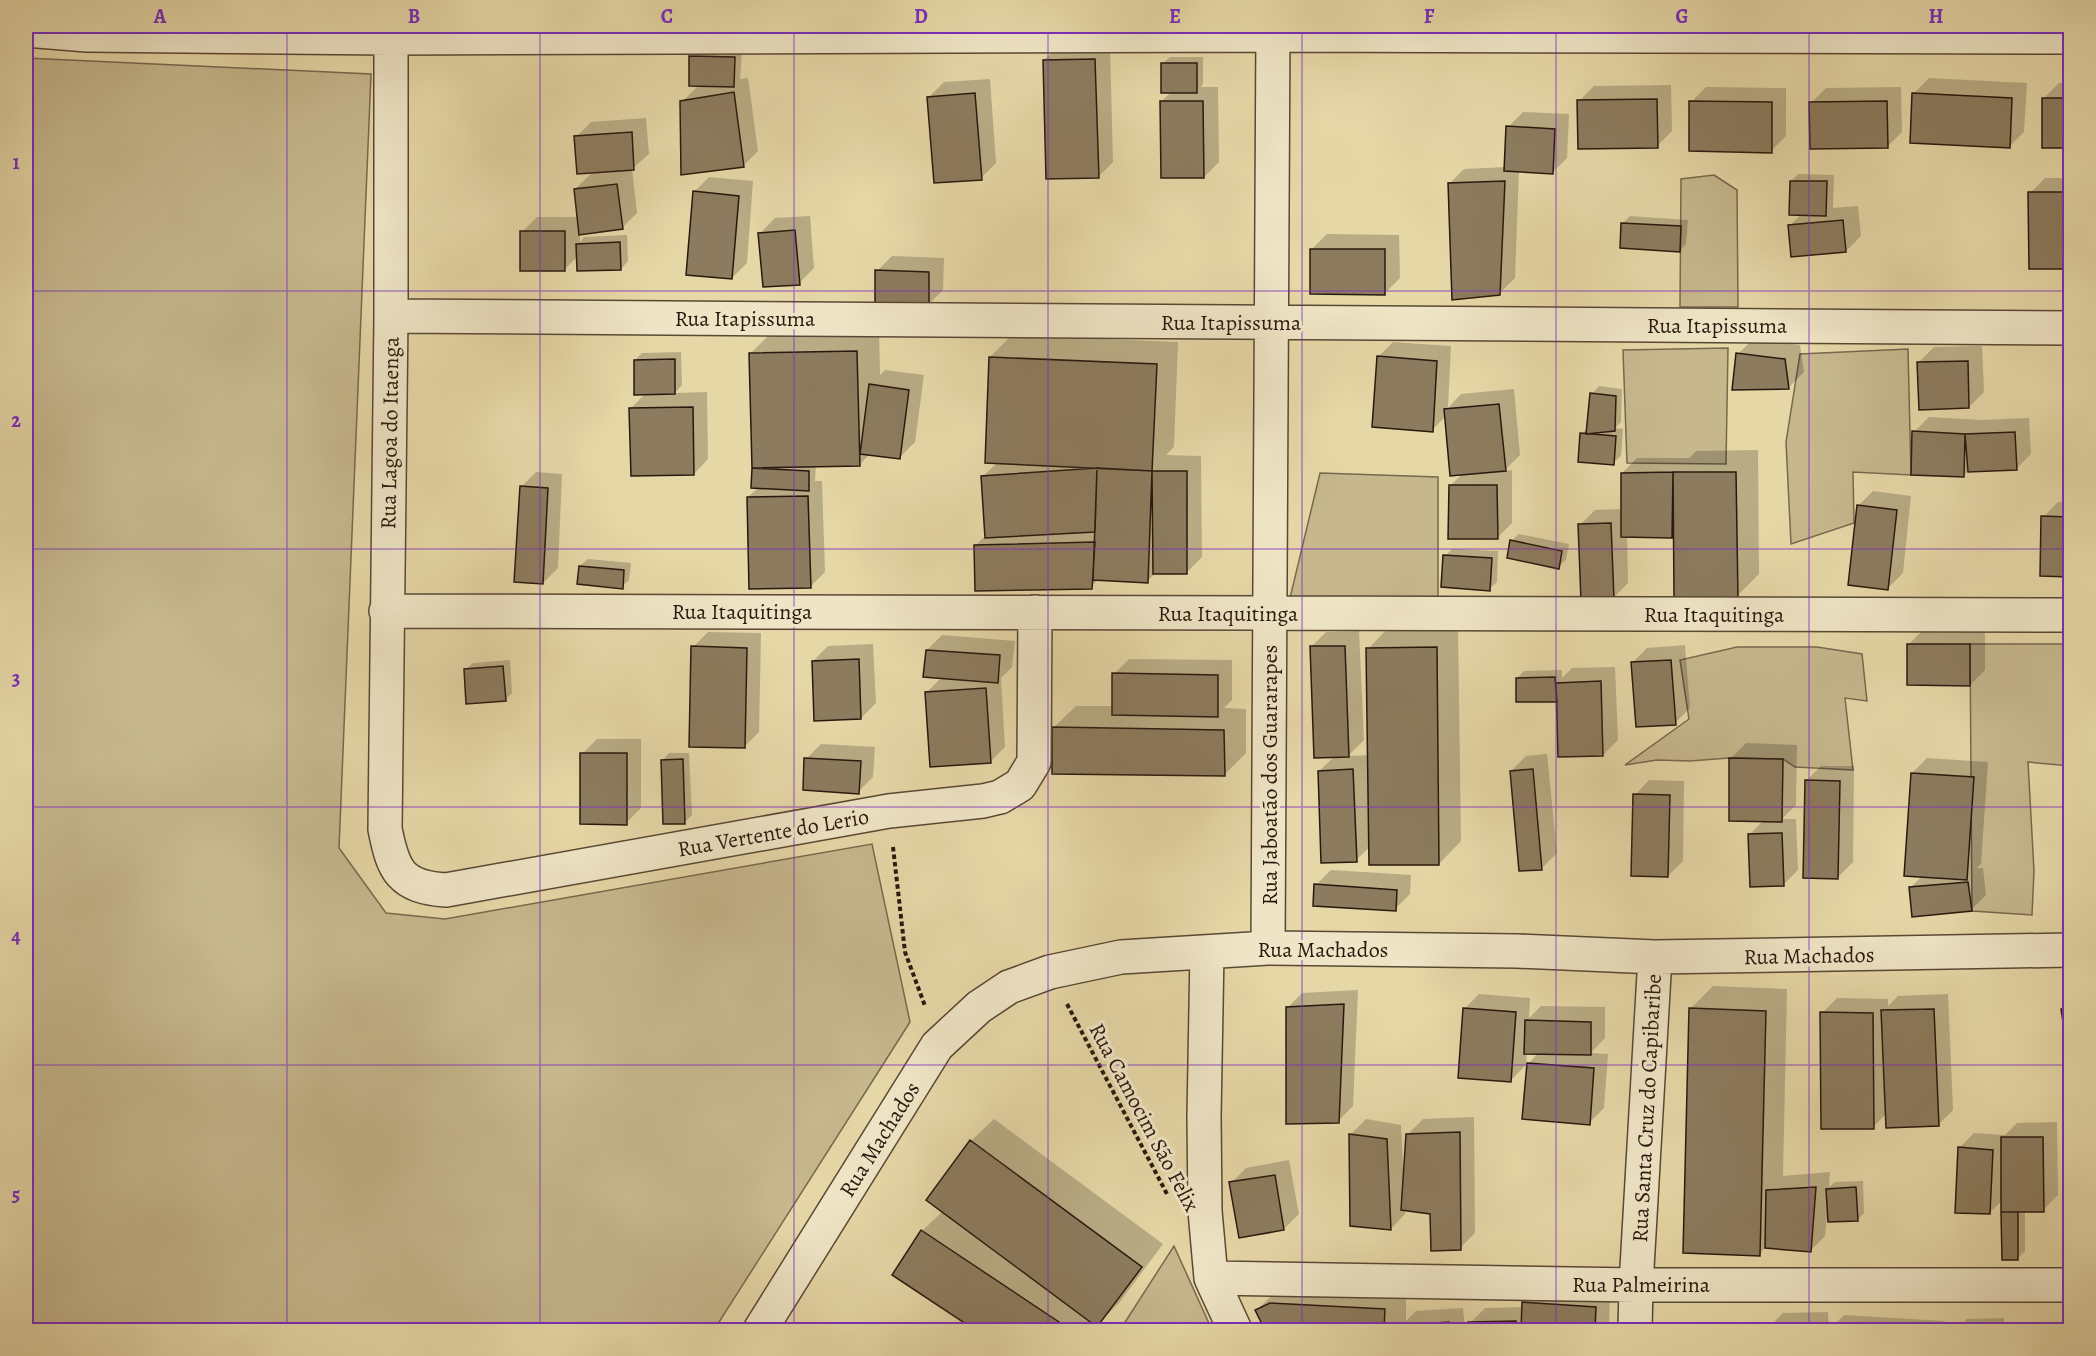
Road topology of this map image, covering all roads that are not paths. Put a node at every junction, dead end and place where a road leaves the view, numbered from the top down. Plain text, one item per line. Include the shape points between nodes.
1 (26, 30) edge
2 (1273, 30) edge
3 (2070, 37) edge
4 (391, 38) junction
5 (392, 316) junction
6 (1272, 322) junction
7 (2070, 328) edge
8 (386, 611) junction
9 (1035, 612) junction
10 (1270, 613) junction
11 (2070, 615) edge
12 (385, 829) joint
13 (1268, 948) junction
14 (2070, 950) edge
15 (1207, 952) junction
16 (1655, 957) junction
17 (1211, 1278) junction
18 (1636, 1285) junction
19 (2070, 1285) edge
20 (760, 1330) edge
21 (1235, 1330) edge
22 (1635, 1330) edge

1 - 4 street via 87,35
2 - 3 street
2 - 4 street
2 - 6 street, Rua Jaboatão dos Guararapes
4 - 5 street, Rua Lagoa do Itaenga
5 - 6 street, Rua Itapissuma
5 - 8 street, Rua Lagoa do Itaenga
6 - 7 street, Rua Itapissuma
6 - 10 street, Rua Jaboatão dos Guararapes
8 - 9 street, Rua Itaquitinga
8 - 12 street, Rua Lagoa do Itaenga
9 - 10 street, Rua Itaquitinga
9 - 12 street, Rua Vertente do Lerio via 1034,762 1020,785 1000,797 889,811 446,890 424,889 407,880 391,859
10 - 11 street, Rua Itaquitinga
10 - 13 street, Rua Jaboatão dos Guararapes
13 - 15 street, Rua Machados
13 - 16 street, Rua Machados
14 - 16 street, Rua Machados
15 - 17 street via 1203,1117
15 - 20 street, Rua Machados via 1121,957 1050,972 1009,987 979,1007 937,1047
16 - 18 street, Rua Santa Cruz do Capibaribe
17 - 18 street, Rua Palmeirina
17 - 21 street
18 - 19 street, Rua Palmeirina
18 - 22 street, Rua Santa Cruz do Capibaribe

